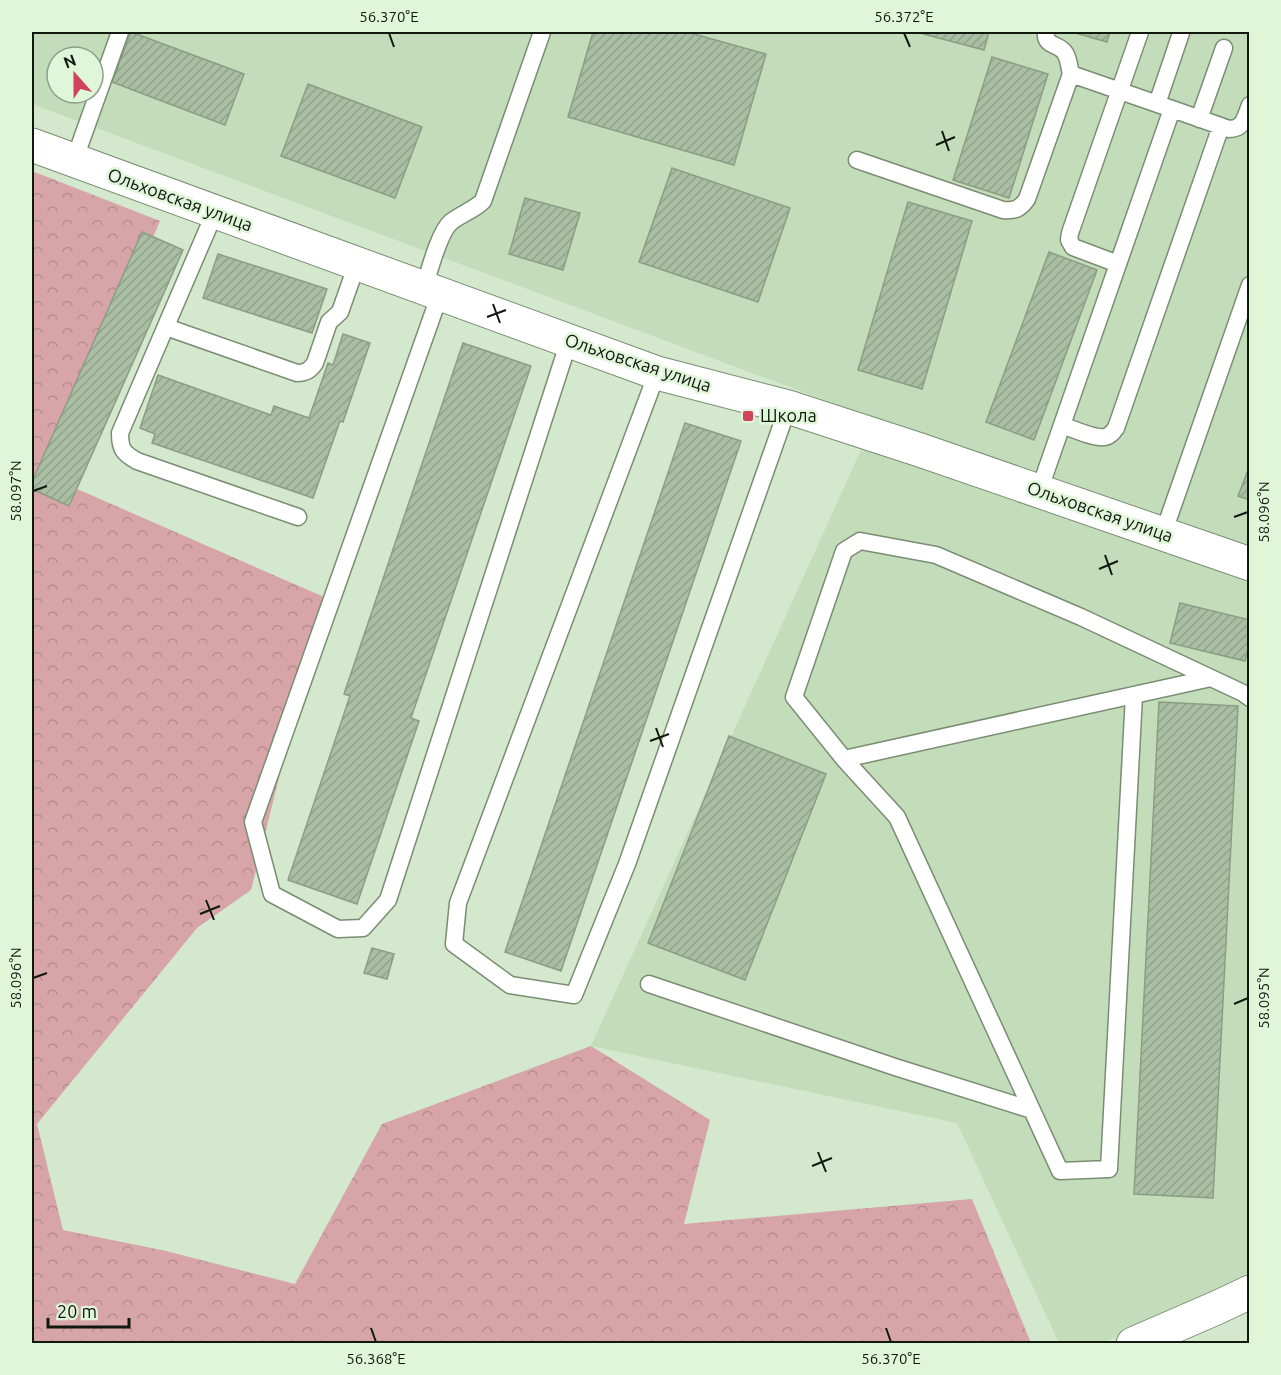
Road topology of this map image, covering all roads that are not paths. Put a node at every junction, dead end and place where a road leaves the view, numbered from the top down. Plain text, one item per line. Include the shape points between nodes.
1 (120, 32) edge
2 (542, 32) edge
3 (1047, 32) edge
4 (1140, 32) edge
5 (1181, 33) dead end
6 (1224, 48) dead end
7 (1071, 74) junction
8 (1119, 91) junction
9 (1250, 105) edge
10 (1165, 107) junction
11 (1199, 119) junction
12 (1221, 126) junction
13 (32, 145) edge
14 (857, 160) dead end
15 (74, 161) junction
16 (216, 212) junction
17 (357, 264) junction
18 (1118, 264) junction
19 (1250, 285) edge
20 (432, 291) junction
21 (166, 327) junction
22 (568, 341) junction
23 (657, 373) junction
24 (788, 407) junction
25 (1062, 425) junction
26 (1039, 491) junction
27 (297, 517) dead end
28 (1163, 534) junction
29 (1250, 564) edge
30 (1210, 678) junction
31 (1134, 694) junction
32 (1250, 699) edge
33 (844, 759) junction
34 (649, 984) dead end
35 (1032, 1110) junction
36 (1250, 1292) edge
37 (1133, 1344) edge

1 - 15 lane
2 - 20 lane via 483,201 449,224 443,235
3 - 7 lane via 1048,42 1068,58
4 - 8 lane
5 - 10 lane
6 - 11 lane
7 - 8 lane
7 - 14 lane via 1027,199 1012,211
8 - 10 lane
8 - 18 lane via 1070,233 1073,247
9 - 12 lane via 1240,127
10 - 11 lane
10 - 18 lane
11 - 12 lane
12 - 25 lane via 1116,428 1112,434 1098,437
13 - 15 street, Ольховская улица
15 - 16 street, Ольховская улица
16 - 17 street, Ольховская улица
16 - 21 lane
17 - 20 street, Ольховская улица
17 - 21 lane via 340,312 329,322 315,363 304,373
18 - 25 lane
19 - 28 lane
20 - 22 street, Ольховская улица
20 - 22 lane via 254,822 272,894 338,929 363,928 388,900
21 - 27 lane via 120,433 120,445 126,455
22 - 23 street, Ольховская улица
23 - 24 street, Ольховская улица
23 - 24 lane via 458,903 454,944 510,985 574,995 627,864
24 - 26 street, Ольховская улица
25 - 26 lane
26 - 28 street, Ольховская улица
28 - 29 street, Ольховская улица
30 - 31 lane
30 - 32 lane
30 - 33 lane via 936,555 860,541 844,551 794,697
31 - 33 lane
31 - 35 lane via 1109,1168 1060,1171
33 - 35 lane via 897,817
34 - 35 lane
36 - 37 street

